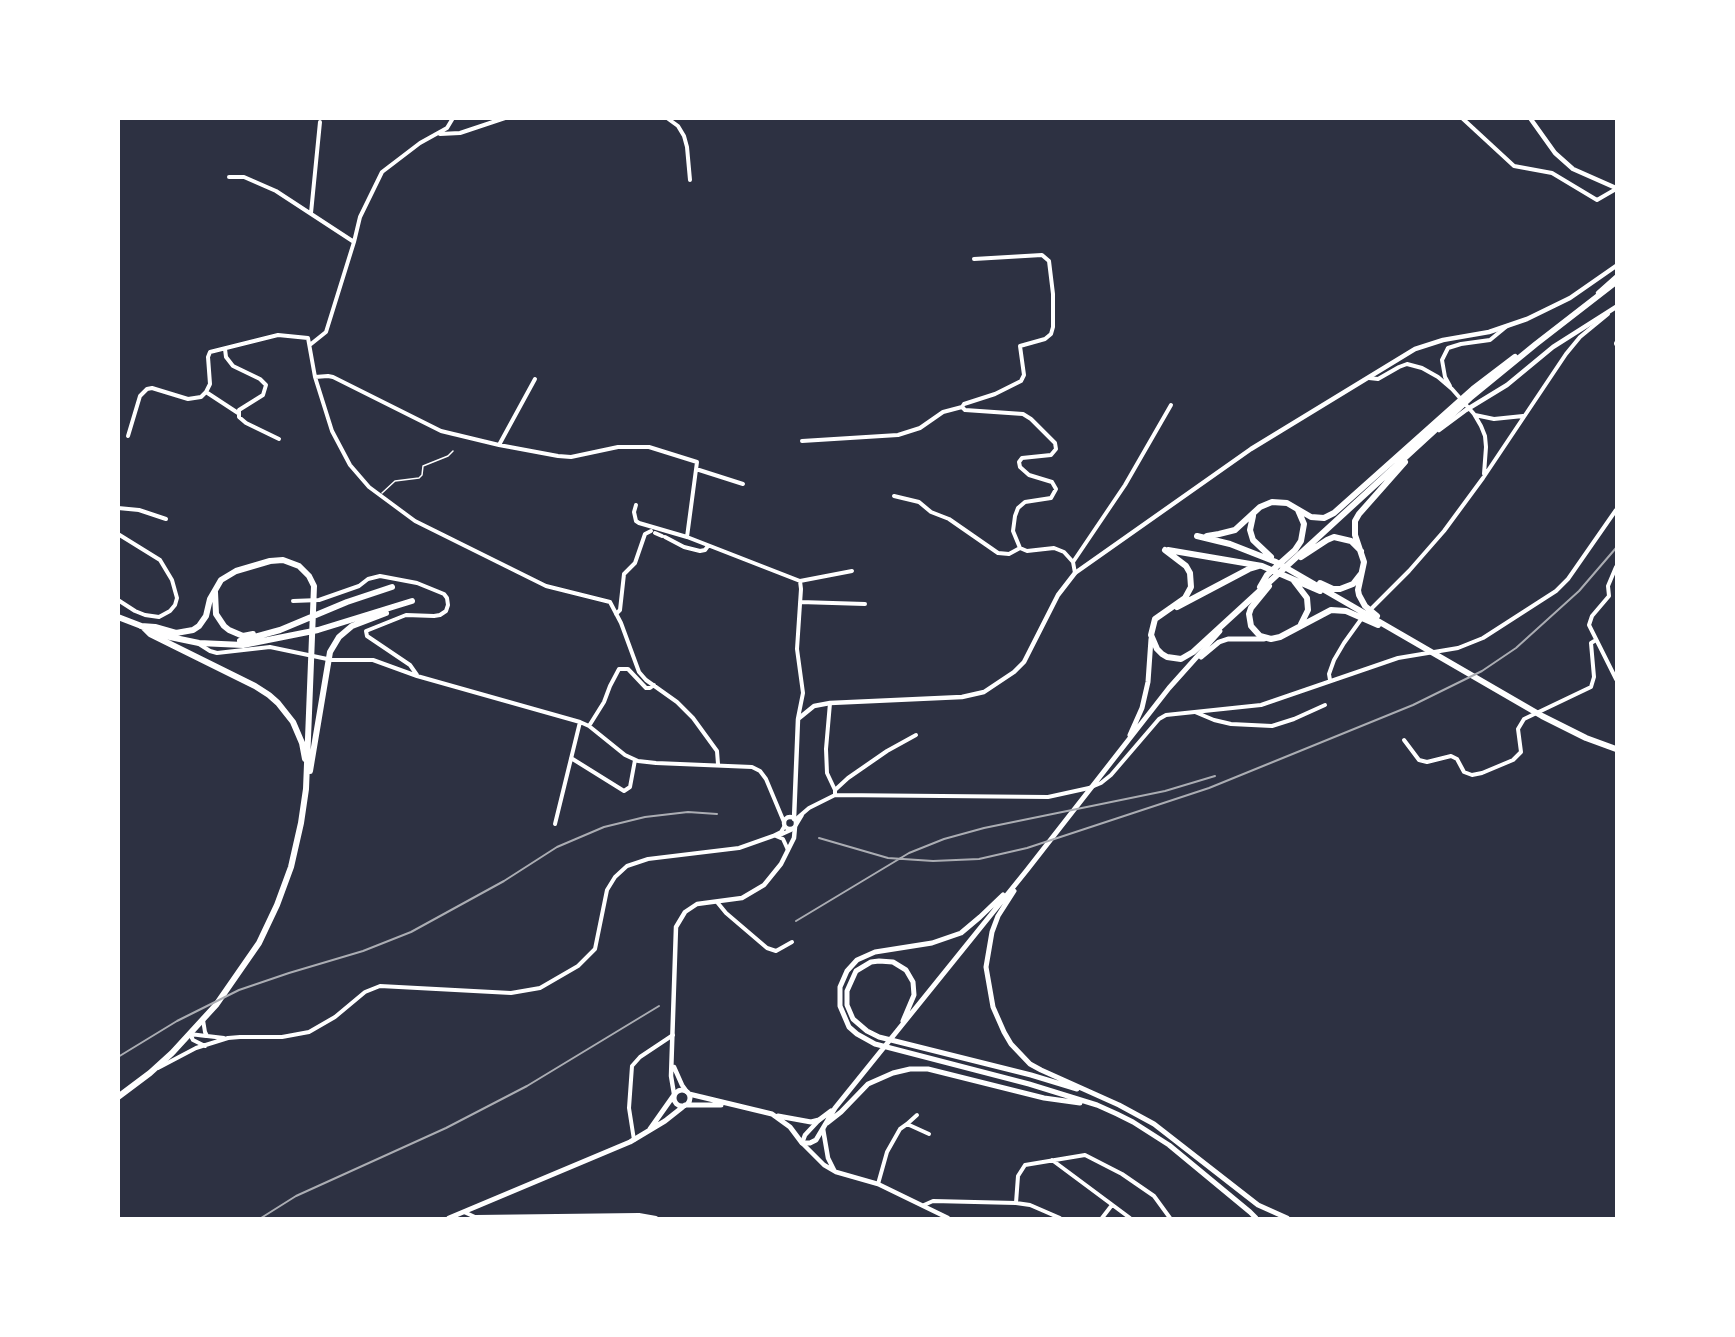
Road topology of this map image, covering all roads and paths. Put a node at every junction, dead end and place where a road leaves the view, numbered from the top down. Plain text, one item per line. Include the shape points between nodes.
1 (453, 118) edge
2 (505, 118) edge
3 (668, 118) edge
4 (1462, 118) edge
5 (1530, 118) edge
6 (320, 122) dead end
7 (439, 134) junction
8 (229, 177) dead end
9 (690, 180) dead end
10 (1617, 188) edge
11 (311, 213) junction
12 (354, 242) junction
13 (974, 259) dead end
14 (1617, 266) edge
15 (1617, 277) edge
16 (1617, 282) edge
17 (1584, 307) junction
18 (1617, 307) edge
19 (1507, 326) junction
20 (1536, 344) junction
21 (310, 345) junction
22 (225, 349) junction
23 (315, 376) junction
24 (1367, 377) junction
25 (534, 380) dead end
26 (1452, 389) junction
27 (206, 392) junction
28 (1171, 405) dead end
29 (962, 407) junction
30 (238, 412) junction
31 (1474, 414) junction
32 (1523, 417) junction
33 (128, 436) dead end
34 (279, 439) dead end
35 (802, 441) dead end
36 (1420, 444) junction
37 (499, 445) junction
38 (453, 451) dead end
39 (696, 469) junction
40 (1483, 478) junction
41 (743, 484) dead end
42 (379, 496) junction
43 (894, 496) dead end
44 (636, 505) dead end
45 (1293, 506) junction
46 (118, 508) edge
47 (1257, 510) junction
48 (1617, 510) edge
49 (166, 519) dead end
50 (118, 534) edge
51 (687, 537) junction
52 (708, 546) junction
53 (1020, 548) junction
54 (1361, 551) junction
55 (1073, 562) junction
56 (1276, 562) junction
57 (1262, 566) junction
58 (1616, 569) edge
59 (1281, 570) junction
60 (852, 571) dead end
61 (1362, 572) junction
62 (1075, 573) junction
63 (1291, 574) junction
64 (800, 581) junction
65 (392, 587) dead end
66 (216, 588) junction
67 (1254, 596) junction
68 (118, 600) edge
69 (293, 601) dead end
70 (412, 601) dead end
71 (800, 602) junction
72 (865, 604) dead end
73 (398, 606) junction
74 (1353, 610) junction
75 (1165, 612) junction
76 (616, 614) junction
77 (1235, 614) junction
78 (118, 617) edge
79 (141, 626) junction
80 (1299, 626) junction
81 (280, 630) junction
82 (1151, 635) junction
83 (1271, 639) junction
84 (1412, 640) junction
85 (1596, 640) junction
86 (199, 643) junction
87 (210, 644) junction
88 (1182, 674) junction
89 (417, 676) junction
90 (1617, 679) edge
91 (1330, 680) junction
92 (654, 685) junction
93 (830, 703) junction
94 (1325, 705) dead end
95 (1195, 711) junction
96 (798, 719) junction
97 (580, 722) junction
98 (589, 726) junction
99 (916, 735) dead end
100 (1404, 740) dead end
101 (1126, 744) junction
102 (1617, 750) edge
103 (571, 758) junction
104 (634, 759) junction
105 (717, 764) junction
106 (307, 775) junction
107 (306, 789) junction
108 (835, 792) junction
109 (791, 823) junction
110 (555, 824) dead end
111 (774, 836) junction
112 (788, 850) junction
113 (1027, 870) junction
114 (717, 901) junction
115 (792, 942) dead end
116 (204, 1019) junction
117 (897, 1032) junction
118 (190, 1034) junction
119 (673, 1035) junction
120 (207, 1036) junction
121 (228, 1038) junction
122 (205, 1046) junction
123 (673, 1062) junction
124 (150, 1073) junction
125 (688, 1093) junction
126 (674, 1095) junction
127 (118, 1096) edge
128 (1098, 1096) junction
129 (1096, 1105) junction
130 (684, 1106) junction
131 (738, 1106) junction
132 (835, 1108) junction
133 (772, 1114) junction
134 (917, 1115) dead end
135 (819, 1120) junction
136 (907, 1124) junction
137 (824, 1126) junction
138 (644, 1134) junction
139 (929, 1134) dead end
140 (634, 1140) junction
141 (802, 1143) junction
142 (1052, 1160) junction
143 (836, 1172) junction
144 (878, 1184) junction
145 (1016, 1203) junction
146 (924, 1205) junction
147 (1112, 1205) junction
148 (464, 1212) junction
149 (449, 1218) edge
150 (656, 1218) edge
151 (948, 1218) edge
152 (1060, 1218) edge
153 (1102, 1218) edge
154 (1130, 1218) edge
155 (1170, 1218) edge
156 (1256, 1218) edge
157 (1287, 1218) edge

1 - 7 street
2 - 7 street via 460,133
3 - 9 street via 684,136
4 - 10 street via 1514,166 1552,173 1597,200
5 - 10 street via 1555,153 1573,169
6 - 11 street
7 - 12 street via 420,143 382,172 360,217
8 - 11 street via 244,177 276,190
11 - 12 street
12 - 21 street via 326,332
13 - 29 street via 1042,255 1048,258 1053,331 1045,339 1020,346 1024,375 1021,381
14 - 19 street via 1570,298
15 - 17 street
16 - 17 main road
17 - 20 main road
18 - 32 street via 1580,337
18 - 36 street via 1553,347 1507,385
19 - 24 street via 1421,346
19 - 26 street via 1490,340 1448,348 1442,360
20 - 36 main road
20 - 45 main road via 1504,363 1334,513 1324,518 1311,517
21 - 22 street via 307,337 279,335
21 - 23 street
22 - 27 street via 208,355 210,384
22 - 30 street via 233,366 266,385 263,395
23 - 37 street via 333,377 441,431
23 - 42 street via 339,444 357,474
24 - 26 street via 1378,379 1412,364
24 - 62 street via 1251,449
25 - 37 street
26 - 31 street
27 - 30 street
27 - 33 street via 188,399 147,389 140,396
28 - 55 street via 1125,486
29 - 35 street via 943,412 920,428 898,435
29 - 53 street via 1023,414 1055,443 1052,455 1022,458 1019,462 1029,475 1052,482 1056,489 1051,498 1025,502 1018,508 1013,531
30 - 34 street via 246,423
31 - 32 street via 1494,419
31 - 40 street via 1485,436
32 - 40 street
36 - 54 main road via 1359,514 1354,529
36 - 59 main road
37 - 39 street via 558,456 618,447 649,447 697,462
38 - 42 lane via 423,466 419,478 395,481
39 - 41 street
39 - 51 street
40 - 91 street via 1444,531 1356,624 1334,660
42 - 76 street via 450,540 546,586 610,602
43 - 53 street via 919,502 998,553 1010,554
44 - 51 street via 634,512 639,523
45 - 47 main road via 1275,501
45 - 67 main road via 1303,520 1302,538 1295,550 1267,575
46 - 49 street
47 - 56 main road via 1251,522 1252,537
47 - 56 main road via 1235,530 1197,536 1238,546
48 - 91 street via 1568,579 1504,626 1458,648 1398,658
50 - 68 street via 160,560 177,598 170,611 154,617
51 - 52 street
52 - 64 street
52 - 76 street via 700,551 653,532 645,534 635,563 624,574 620,610
53 - 55 street via 1059,550
54 - 59 main road via 1347,539 1330,538
54 - 61 main road
55 - 62 street
56 - 63 main road
57 - 63 main road
57 - 75 main road
57 - 75 main road via 1165,550 1186,566 1191,580 1185,598
58 - 85 street via 1608,586 1609,596 1590,619
59 - 67 main road
59 - 83 main road via 1249,614 1256,633
60 - 64 street
61 - 63 main road via 1353,584 1336,589
61 - 84 main road via 1358,590 1362,602
62 - 93 street via 1058,596 1024,662 984,692 962,697
63 - 74 main road
63 - 80 main road via 1307,598 1308,610
64 - 71 street
65 - 81 main road
66 - 79 main road via 199,627 182,633
66 - 81 main road via 216,614 229,630 243,636
66 - 106 main road via 236,571 270,561 294,563 312,580
67 - 77 main road
69 - 89 street via 320,600 380,576 417,583 444,594 448,605 440,615 406,615 366,631 367,636 410,665
70 - 73 main road
71 - 72 street
71 - 96 street via 796,649 803,693
73 - 87 main road via 296,635 243,645
73 - 107 main road via 352,626 330,652
74 - 80 main road via 1331,610
74 - 84 main road
75 - 82 main road via 1155,620
76 - 92 street via 636,666
77 - 82 main road via 1181,658 1162,654
77 - 88 main road
78 - 79 main road
79 - 86 main road
79 - 106 main road via 269,695 292,722 302,742
80 - 83 main road
81 - 87 main road
82 - 101 main road via 1148,682 1142,708
83 - 88 main road via 1236,638 1220,642
84 - 102 main road via 1542,716
85 - 90 street
85 - 100 street via 1591,643 1591,687 1524,719 1518,732 1521,752 1513,760 1472,775 1464,772 1451,756 1419,760
86 - 87 main road
86 - 89 street via 217,653 270,647 332,660 373,660
88 - 101 main road
89 - 97 street
91 - 95 street via 1261,705
92 - 98 street via 646,688 628,669 619,669
92 - 105 street via 693,718 717,751
93 - 96 street via 814,706
93 - 108 street via 827,772
94 - 95 street via 1272,726 1231,724
95 - 108 street via 1162,717 1111,775 1082,790 1048,797
96 - 109 street
97 - 98 street
97 - 103 street
98 - 104 street
99 - 108 street via 879,756
101 - 113 main road
103 - 104 street via 624,791 630,787
103 - 110 street
104 - 105 street
105 - 109 street via 747,765 760,771
106 - 107 main road
107 - 116 main road via 291,867 277,905 259,943
108 - 109 street
109 - 111 street
109 - 112 street via 794,838
111 - 112 street via 783,839
111 - 121 street via 739,848 648,859 627,866 610,882 592,953 553,982 511,993 380,986 365,992 309,1032
112 - 114 street via 772,876 754,892
113 - 117 main road
113 - 128 main road via 992,932 986,967 993,1007 1011,1044 1030,1064
113 - 129 main road via 961,933 932,943 875,952 857,960 840,987 843,1016 849,1027 875,1044
114 - 115 street via 766,948 776,951
114 - 119 street via 692,906 676,927
116 - 118 main road
116 - 120 street
117 - 128 main road via 913,1001 913,982 900,965 871,962 856,971 847,991 849,1013 867,1031
117 - 132 main road
118 - 120 street
118 - 122 street
118 - 124 main road
119 - 123 street
119 - 140 street via 632,1065 628,1108
120 - 121 street
121 - 122 street
122 - 124 street
123 - 125 street
123 - 126 street
124 - 127 main road
125 - 126 main road via 680,1089
125 - 130 main road via 690,1099
125 - 131 main road
126 - 130 main road via 677,1104
126 - 138 main road
128 - 157 main road via 1137,1113 1258,1205
129 - 137 main road via 1044,1098 928,1069 910,1069 868,1084
129 - 156 main road via 1169,1145
130 - 131 main road
130 - 138 main road
131 - 133 main road
132 - 135 main road
132 - 137 main road
133 - 135 main road
133 - 141 main road via 790,1127
134 - 136 street
135 - 141 street
136 - 139 street
136 - 144 street via 893,1138
137 - 141 main road via 816,1140
137 - 143 street via 828,1158
138 - 140 main road
140 - 148 main road
141 - 143 street
142 - 145 street via 1022,1168
142 - 147 street
142 - 155 street via 1081,1154 1092,1157 1154,1196
143 - 144 street
144 - 146 street
145 - 146 street via 933,1201
145 - 152 street
146 - 151 street
147 - 153 street
147 - 154 street
148 - 149 main road
148 - 150 street via 475,1217

